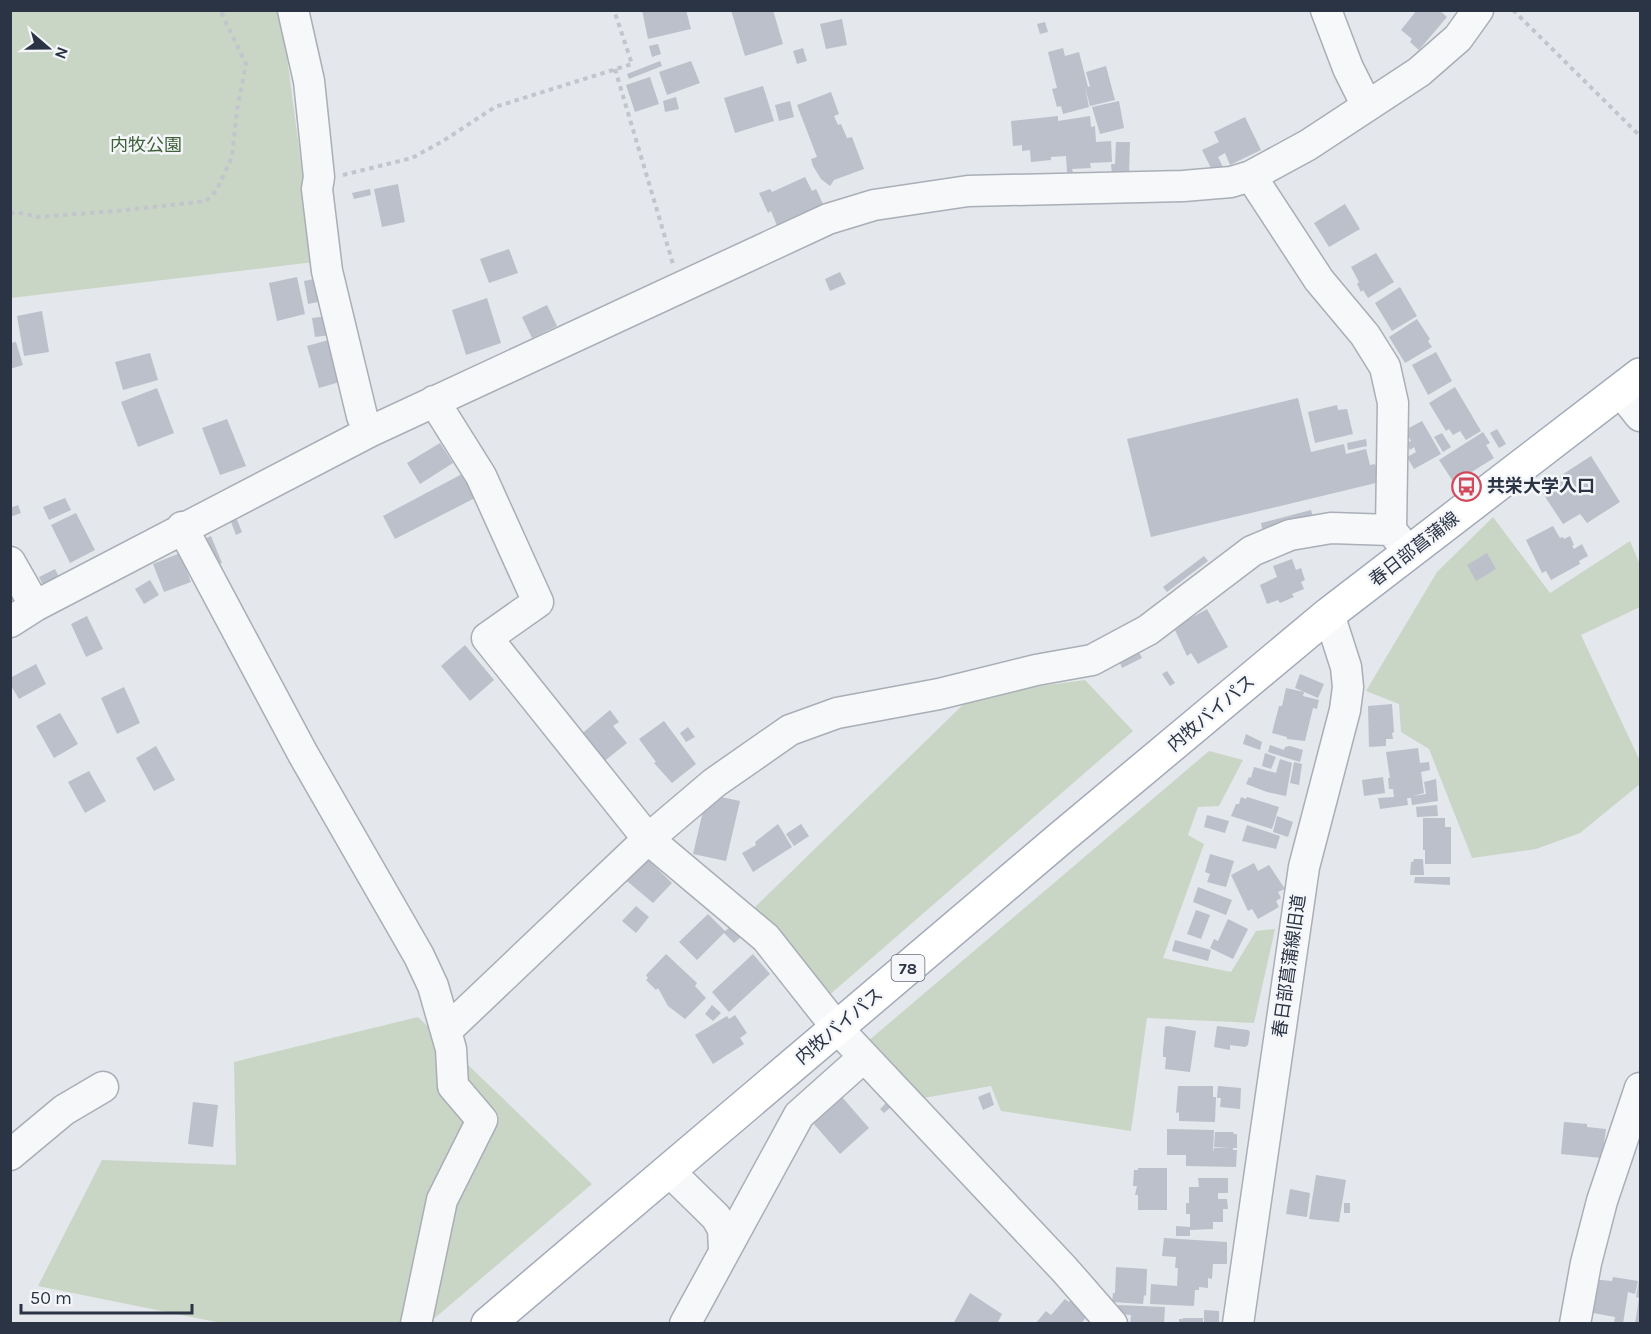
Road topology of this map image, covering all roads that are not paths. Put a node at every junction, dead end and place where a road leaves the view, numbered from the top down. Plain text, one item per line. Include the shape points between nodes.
1 (293, 10) edge
2 (1326, 10) edge
3 (1478, 10) edge
4 (1367, 106) junction
5 (1251, 176) junction
6 (1630, 383) edge
7 (434, 401) junction
8 (1641, 416) edge
9 (369, 432) junction
10 (182, 527) junction
11 (1400, 541) junction
12 (10, 562) edge
13 (35, 606) junction
14 (1329, 614) junction
15 (10, 622) edge
16 (648, 839) junction
17 (837, 1028) junction
18 (446, 1031) junction
19 (864, 1057) junction
20 (103, 1087) dead end
21 (1641, 1088) edge
22 (10, 1155) edge
23 (668, 1170) junction
24 (724, 1250) junction
25 (416, 1323) edge
26 (488, 1323) edge
27 (685, 1323) edge
28 (1112, 1323) edge
29 (1238, 1323) edge
30 (1575, 1323) edge

1 - 9 street via 309,81 327,271
2 - 4 street
3 - 4 street via 1458,38 1419,72
4 - 5 street
5 - 7 street via 1231,182 1183,186 968,191 874,205 828,219
5 - 11 street via 1319,280 1365,335 1385,367 1394,403
6 - 8 street
6 - 11 main road, 春日部菖蒲線 / 78
7 - 9 street
7 - 16 street via 481,476 538,602 487,638
9 - 10 street
10 - 13 street
10 - 18 street via 303,754 419,956 433,986
11 - 14 main road, 春日部菖蒲線 / 78
11 - 16 street via 1331,528 1290,535 1252,551 1148,630 1092,660 837,713 790,730 714,783
12 - 13 street
13 - 15 street
14 - 17 main road, 内牧バイパス / 78
14 - 29 street, 春日部菖蒲線旧道 via 1346,667 1348,687 1304,867
16 - 17 street via 766,938
16 - 18 street
17 - 19 street
17 - 23 main road, 内牧バイパス / 78
18 - 25 street via 453,1086 482,1120 442,1200
19 - 24 street via 799,1115
19 - 28 street
20 - 22 street via 64,1110
21 - 30 street via 1602,1202
23 - 24 street via 716,1217 723,1229
23 - 26 main road, 内牧バイパス / 78
24 - 27 street

